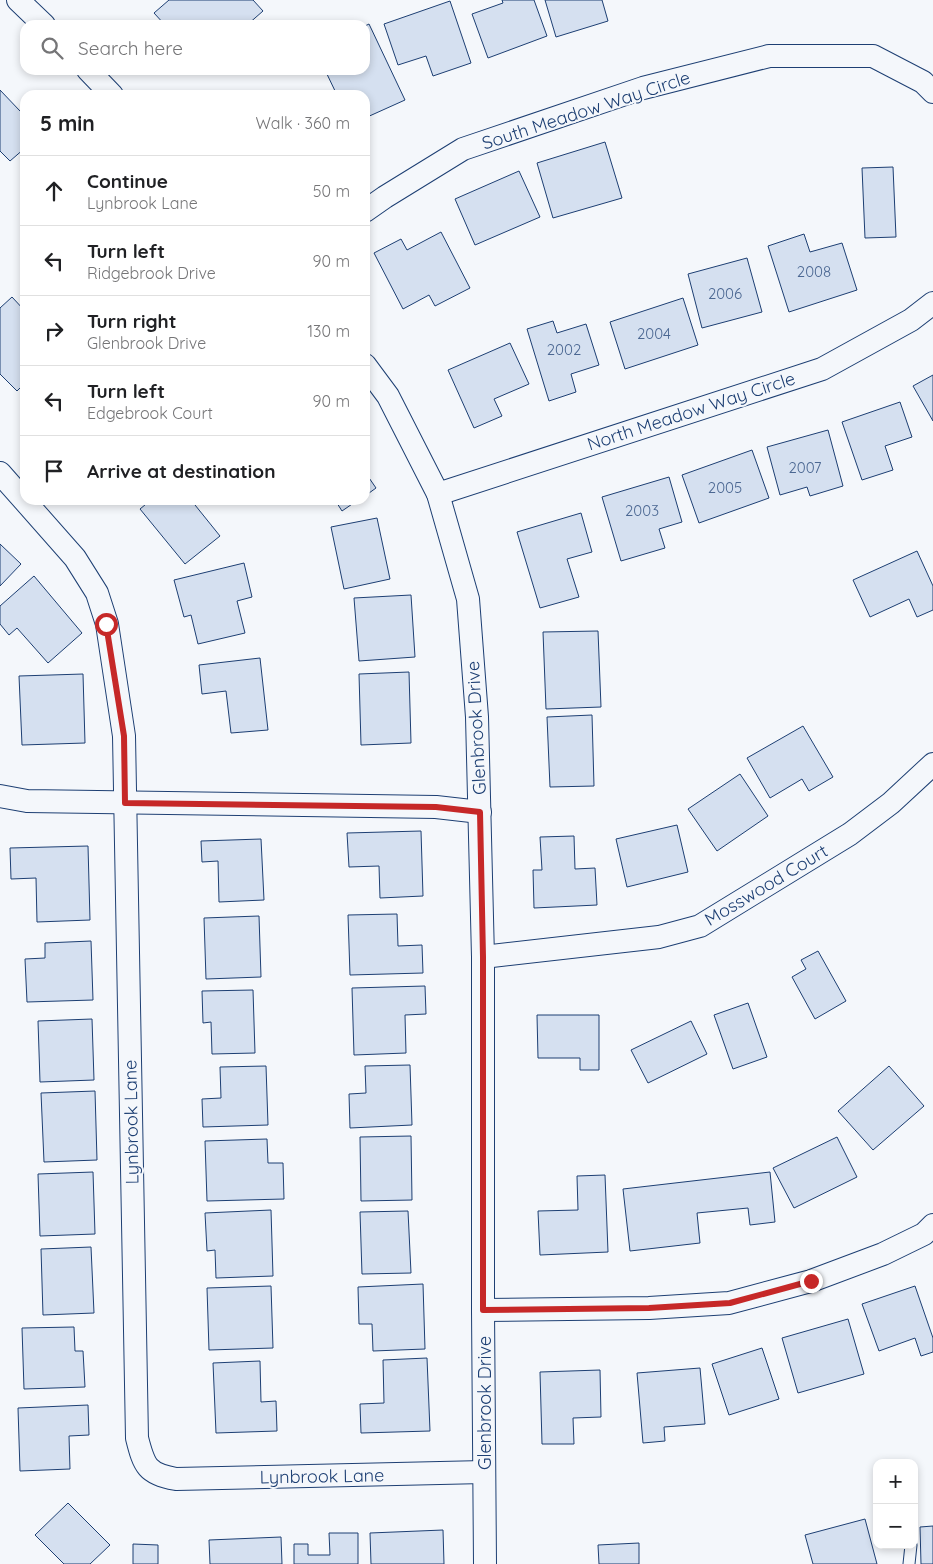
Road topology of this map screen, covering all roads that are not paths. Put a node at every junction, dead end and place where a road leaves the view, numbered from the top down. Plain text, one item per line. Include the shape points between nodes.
1 (18, 0) edge
2 (39, 20) edge
3 (93, 75) edge
4 (107, 90) edge
5 (933, 92) edge
6 (370, 208) edge
7 (933, 303) edge
8 (370, 372) edge
9 (0, 473) edge
10 (438, 494) junction
11 (20, 496) edge
12 (28, 505) edge
13 (933, 764) edge
14 (0, 796) edge
15 (125, 803) junction
16 (480, 812) junction
17 (483, 957) junction
18 (933, 1224) edge
19 (483, 1310) junction
20 (484, 1472) junction
21 (910, 1549) edge
22 (485, 1564) edge
23 (909, 1564) edge

1 - 2 street
3 - 4 street
5 - 6 street, South Meadow Way Circle via 924,82 872,56 769,56 643,88 464,149
7 - 10 street, North Meadow Way Circle via 911,320 822,369
8 - 10 street, Glenbrook Drive via 388,396
9 - 11 street, Lynbrook Lane
10 - 16 street, Glenbrook Drive via 468,599
12 - 15 street, Lynbrook Lane via 75,558 97,593 106,624 124,736
13 - 17 street, Mosswood Court via 891,803 850,834 700,926 659,937
14 - 15 street via 27,801
15 - 16 street via 436,807
15 - 20 street, Lynbrook Lane via 137,1438 142,1460 158,1475 176,1478
16 - 17 street, Glenbrook Drive
17 - 19 street, Glenbrook Drive
18 - 19 street via 924,1234 883,1254 811,1281 730,1303 649,1308
19 - 20 street, Glenbrook Drive
20 - 22 street, Glenbrook Drive
21 - 23 lane

